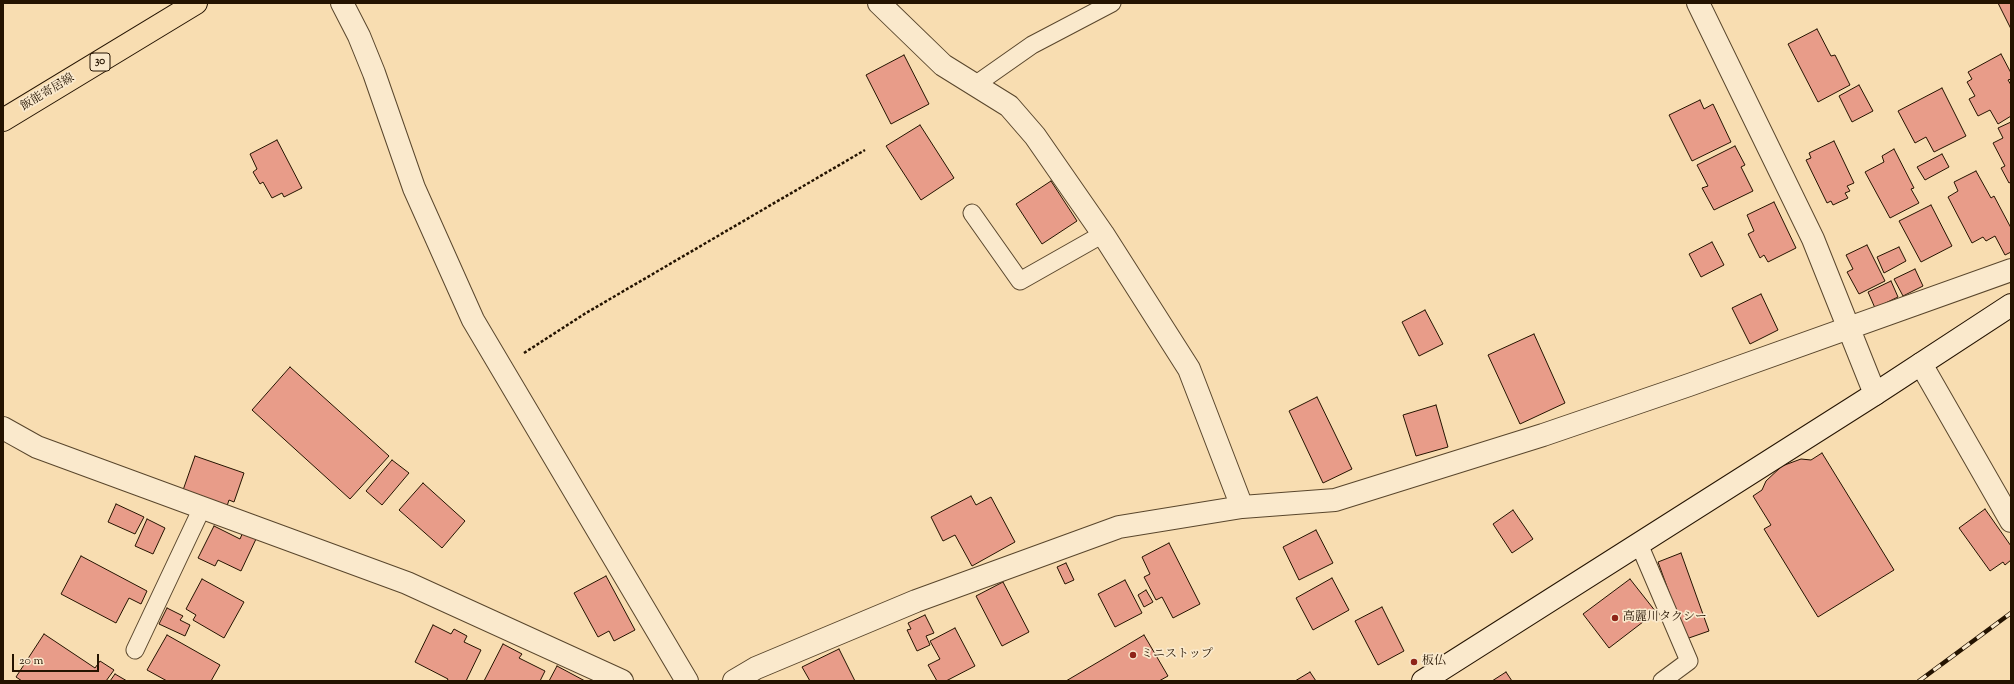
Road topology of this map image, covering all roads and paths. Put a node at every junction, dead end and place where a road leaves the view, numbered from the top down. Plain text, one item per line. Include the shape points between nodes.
1 (196, 3) edge
2 (342, 3) edge
3 (879, 3) edge
4 (1112, 3) edge
5 (1698, 3) edge
6 (975, 85) junction
7 (3, 120) edge
8 (865, 150) dead end
9 (972, 213) dead end
10 (1103, 234) junction
11 (2011, 270) edge
12 (2011, 305) edge
13 (1848, 329) junction
14 (1921, 364) junction
15 (500, 367) junction
16 (1875, 394) junction
17 (3, 428) edge
18 (1242, 507) junction
19 (202, 508) junction
20 (2011, 521) edge
21 (1639, 544) junction
22 (135, 650) dead end
23 (622, 681) edge
24 (687, 681) edge
25 (734, 681) edge
26 (1423, 681) edge
27 (1662, 681) edge

1 - 7 main road, 飯能寄居線 / 30
2 - 15 street via 374,73 414,188 473,320
3 - 6 street via 943,65
4 - 6 lane via 1032,45
5 - 13 street via 1813,240
6 - 10 street via 1009,106 1034,136
8 - 15 path via 586,313
9 - 10 lane via 1020,281
10 - 18 street via 1189,369
11 - 13 street
12 - 14 street
13 - 16 street
13 - 18 street via 1543,435 1334,500
14 - 16 street
14 - 20 street
15 - 24 street
16 - 21 street
17 - 19 street via 37,447
18 - 25 street via 1119,528 916,601 756,668
19 - 22 lane
19 - 23 street via 407,583
21 - 26 street
21 - 27 lane via 1689,661

